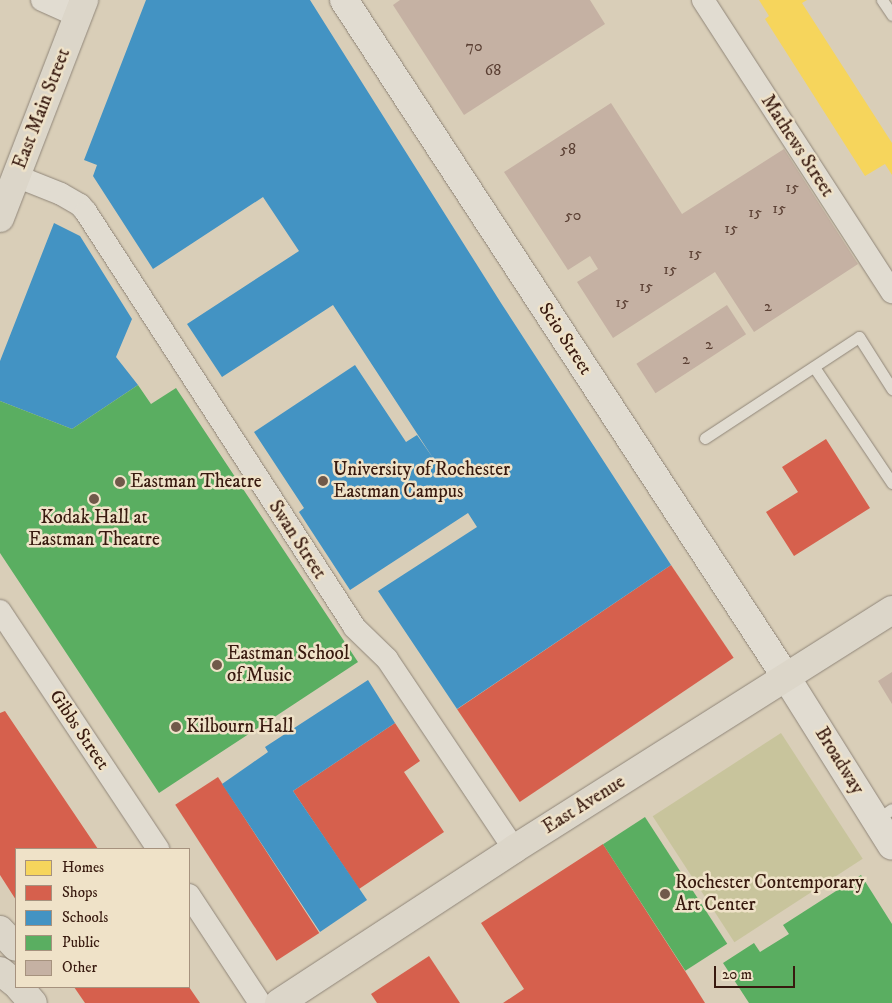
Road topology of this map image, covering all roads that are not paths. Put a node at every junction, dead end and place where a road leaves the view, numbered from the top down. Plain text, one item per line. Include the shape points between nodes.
1 (42, 0) edge
2 (344, 0) edge
3 (703, 0) edge
4 (882, 0) edge
5 (81, 8) edge
6 (892, 15) edge
7 (16, 176) junction
8 (0, 218) edge
9 (892, 292) edge
10 (814, 367) junction
11 (892, 389) edge
12 (705, 438) dead end
13 (892, 483) edge
14 (892, 610) edge
15 (0, 611) edge
16 (786, 677) junction
17 (884, 814) edge
18 (892, 846) edge
19 (157, 848) edge
20 (514, 850) junction
21 (190, 898) edge
22 (0, 930) edge
23 (15, 946) edge
24 (0, 971) edge
25 (15, 984) edge
26 (19, 988) edge
27 (36, 988) edge
28 (33, 1003) edge
29 (40, 1003) edge
30 (260, 1003) edge
31 (279, 1003) edge

1 - 5 street
2 - 16 street, Scio Street
3 - 9 street, Mathews Street
4 - 6 lane
5 - 7 main road, East Main Street
7 - 8 main road, East Main Street
7 - 20 street, Swan Street via 62,194 86,212 354,627 387,659
10 - 11 lane via 859,337
10 - 12 lane
10 - 13 lane
14 - 16 main road, East Avenue
15 - 19 street, Gibbs Street
16 - 17 street, Broadway
16 - 20 main road, East Avenue
17 - 18 street, Broadway
20 - 31 main road, East Avenue
21 - 30 street
22 - 23 main road
24 - 25 main road
26 - 28 main road
27 - 29 main road

